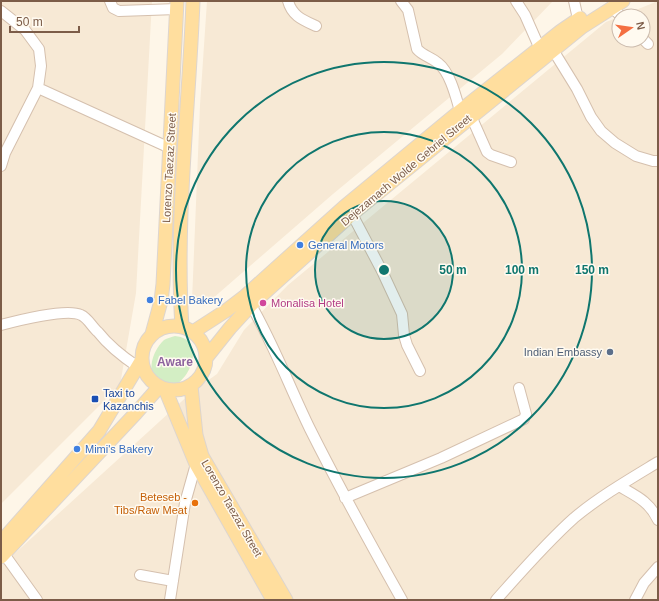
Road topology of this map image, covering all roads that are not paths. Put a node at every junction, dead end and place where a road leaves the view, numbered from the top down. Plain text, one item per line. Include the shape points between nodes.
1 (110, 1) edge
2 (193, 1) edge
3 (288, 1) edge
4 (401, 1) edge
5 (516, 1) edge
6 (574, 1) edge
7 (177, 5) edge
8 (616, 6) edge
9 (1, 11) edge
10 (578, 19) junction
11 (316, 26) dead end
12 (546, 49) junction
13 (38, 88) junction
14 (466, 114) junction
15 (170, 148) junction
16 (3, 153) edge
17 (658, 161) edge
18 (511, 162) dead end
19 (1, 166) edge
20 (352, 214) junction
21 (251, 306) junction
22 (1, 325) edge
23 (187, 329) junction
24 (152, 334) junction
25 (206, 358) junction
26 (140, 364) junction
27 (420, 371) dead end
28 (191, 386) junction
29 (162, 388) junction
30 (519, 388) dead end
31 (658, 462) edge
32 (196, 464) junction
33 (619, 486) junction
34 (345, 498) junction
35 (658, 520) edge
36 (2, 551) edge
37 (658, 567) edge
38 (140, 575) dead end
39 (173, 581) junction
40 (37, 600) edge
41 (170, 600) edge
42 (273, 600) edge
43 (286, 600) edge
44 (402, 600) edge
45 (496, 600) edge
46 (635, 600) edge

1 - 7 street via 113,8 119,11
2 - 23 main road, Lorenzo Taezaz Street via 184,151 180,286
3 - 11 street via 297,17
4 - 14 street via 408,10 417,49 440,64
5 - 12 street
6 - 10 street
7 - 15 main road, Lorenzo Taezaz Street
8 - 10 main road, Dejezamach Wolde Gebriel Street
8 - 12 main road, Dejezamach Wolde Gebriel Street
9 - 13 street via 25,30 39,50 41,66
10 - 12 main road, Dejezamach Wolde Gebriel Street
12 - 14 main road, Dejezamach Wolde Gebriel Street
12 - 17 street via 577,89 601,131 636,156
13 - 15 street
13 - 16 street
14 - 18 street via 487,152
14 - 20 main road, Dejezamach Wolde Gebriel Street
14 - 23 main road, Dejezamach Wolde Gebriel Street via 344,207 244,297 227,310
15 - 24 main road, Lorenzo Taezaz Street via 164,284
16 - 19 street
20 - 21 main road, Dejezamach Wolde Gebriel Street
20 - 27 street via 402,314 407,345
21 - 25 main road, Dejezamach Wolde Gebriel Street
21 - 34 street via 265,330
22 - 26 street via 37,316 80,314 112,347
23 - 24 main road via 166,327
23 - 25 main road via 202,344
24 - 26 main road via 142,351
25 - 28 main road via 199,379
26 - 29 main road via 150,381
26 - 36 main road via 99,430
28 - 29 main road via 178,390
28 - 43 main road, Lorenzo Taezaz Street via 196,435 202,456
29 - 32 main road
29 - 36 main road
30 - 34 street via 526,414 524,420
31 - 33 street
32 - 39 street via 185,503
32 - 42 main road
33 - 35 street via 653,508
33 - 45 street via 574,518
34 - 44 street
36 - 40 street
37 - 46 street via 644,583
38 - 39 street
39 - 41 street

